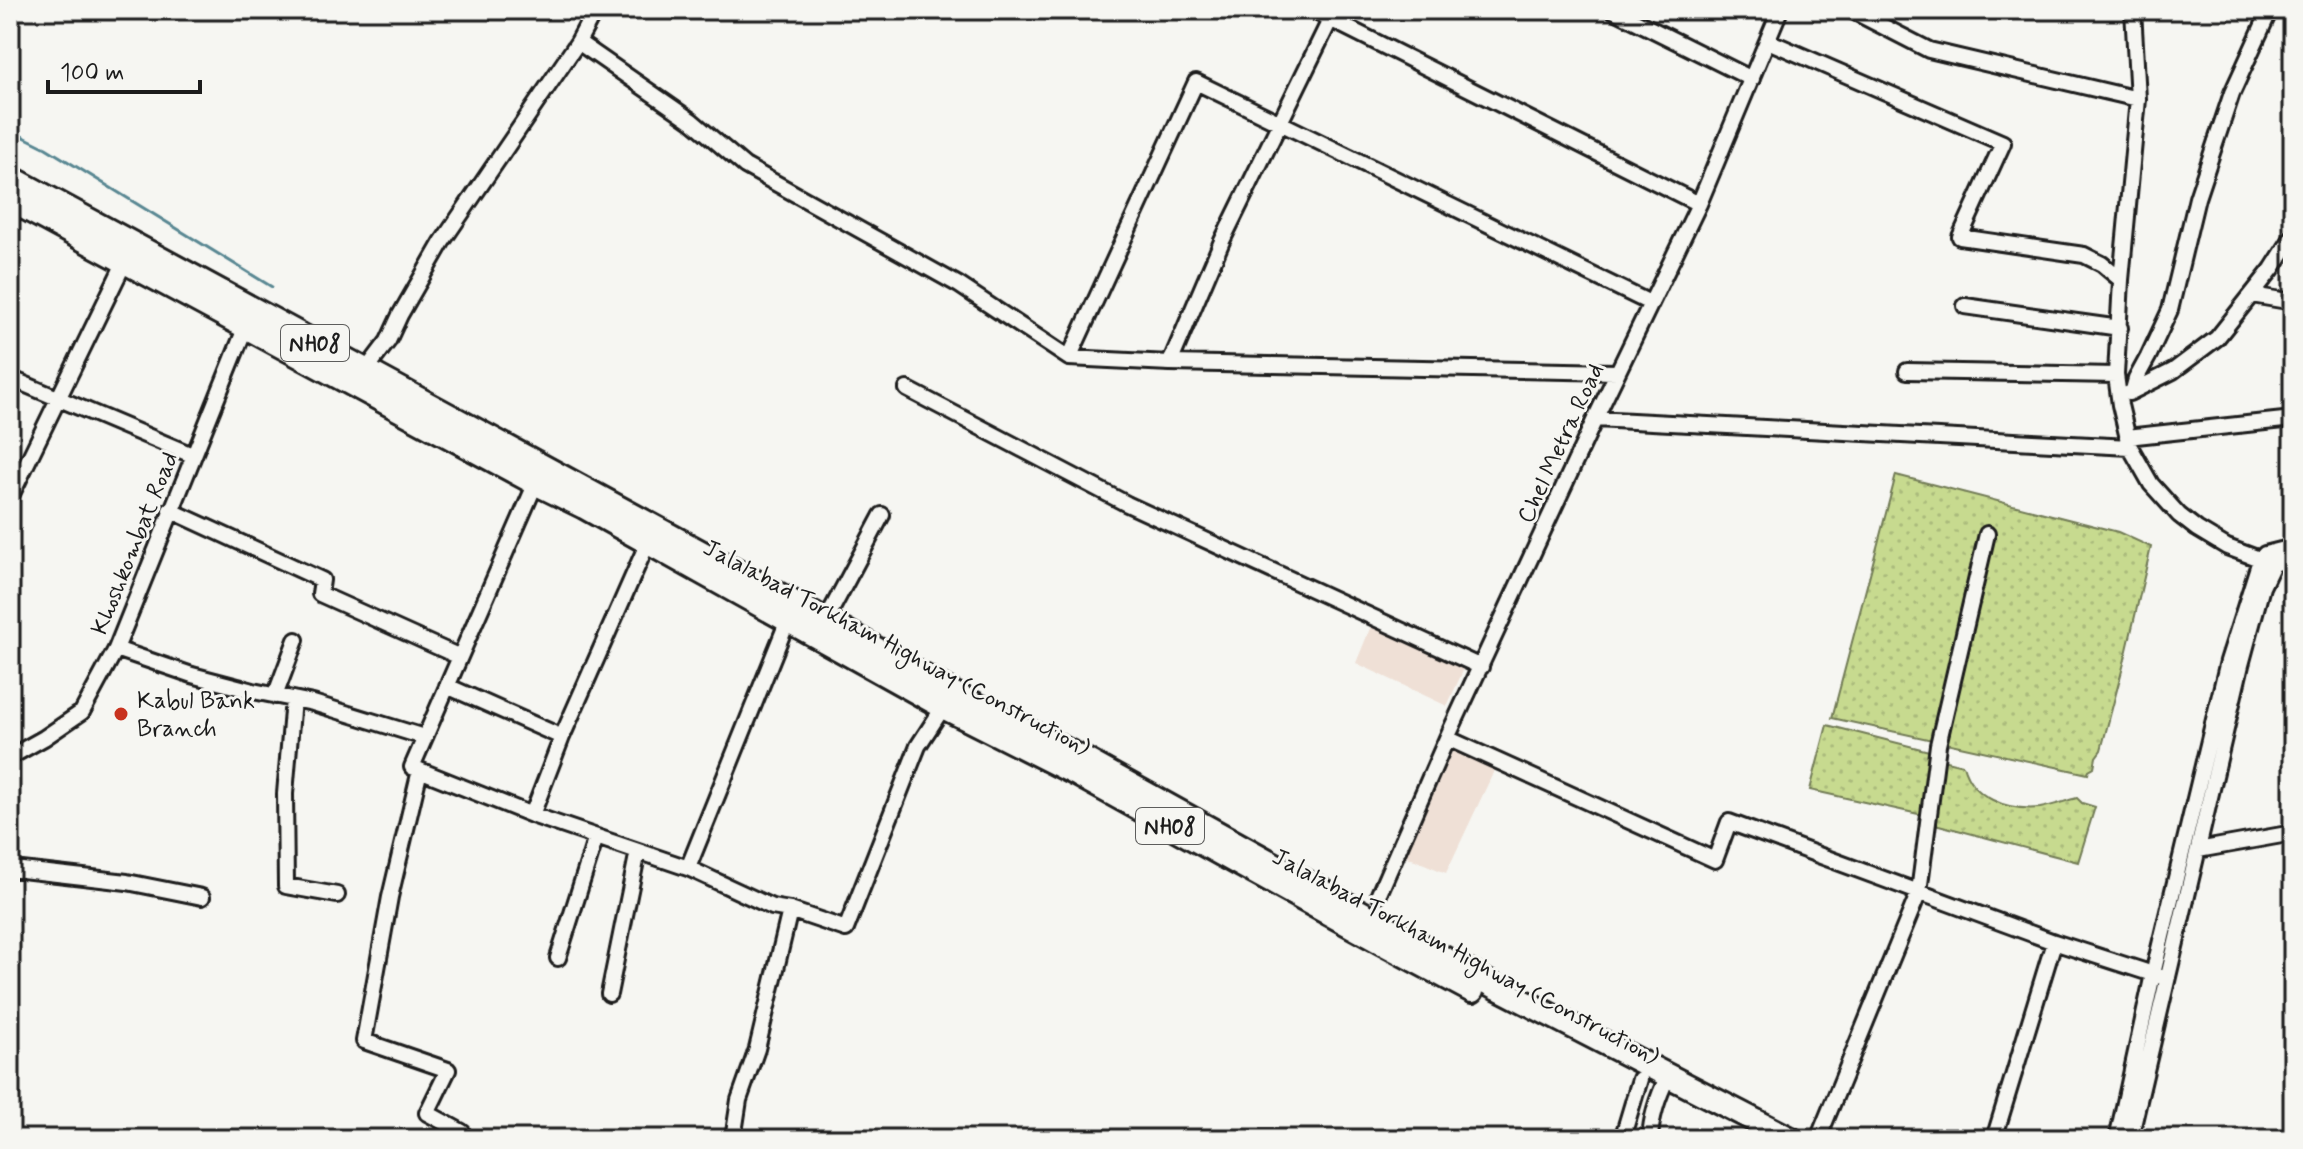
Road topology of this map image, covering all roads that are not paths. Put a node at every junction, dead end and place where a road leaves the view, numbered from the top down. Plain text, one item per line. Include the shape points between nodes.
1 (595, 10) edge
2 (1312, 10) edge
3 (1613, 10) edge
4 (1780, 10) edge
5 (1851, 10) edge
6 (2133, 10) edge
7 (2270, 10) edge
8 (1333, 14) edge
9 (1768, 41) junction
10 (578, 42) junction
11 (1752, 79) junction
12 (2138, 99) junction
13 (1278, 124) junction
14 (15, 197) edge
15 (1699, 204) junction
16 (2293, 236) edge
17 (129, 252) junction
18 (2121, 280) junction
19 (2252, 295) junction
20 (2293, 302) edge
21 (1650, 303) junction
22 (1965, 306) dead end
23 (249, 318) junction
24 (2120, 328) junction
25 (1069, 358) junction
26 (1170, 363) junction
27 (366, 370) junction
28 (1907, 371) dead end
29 (1617, 372) junction
30 (2116, 375) junction
31 (10, 378) edge
32 (907, 389) dead end
33 (2133, 390) junction
34 (2119, 398) junction
35 (60, 399) junction
36 (1595, 419) junction
37 (2293, 419) edge
38 (2128, 442) junction
39 (192, 455) junction
40 (539, 475) junction
41 (10, 498) edge
42 (584, 507) junction
43 (621, 508) junction
44 (170, 510) junction
45 (882, 515) dead end
46 (1987, 534) dead end
47 (654, 536) junction
48 (2293, 547) edge
49 (2293, 559) edge
50 (2266, 562) junction
51 (795, 614) junction
52 (826, 620) junction
53 (296, 640) dead end
54 (116, 649) junction
55 (460, 657) junction
56 (1481, 667) junction
57 (447, 686) junction
58 (275, 696) junction
59 (293, 699) junction
60 (948, 700) junction
61 (424, 737) junction
62 (562, 737) junction
63 (1447, 738) junction
64 (10, 757) edge
65 (420, 770) junction
66 (2210, 771) junction
67 (532, 815) junction
68 (2293, 833) edge
69 (596, 837) junction
70 (2198, 850) junction
71 (638, 851) junction
72 (2187, 866) junction
73 (688, 868) junction
74 (10, 870) edge
75 (1919, 892) junction
76 (1379, 894) junction
77 (337, 895) dead end
78 (202, 897) dead end
79 (1348, 904) junction
80 (790, 910) junction
81 (1389, 928) junction
82 (2054, 942) junction
83 (558, 958) dead end
84 (2161, 976) junction
85 (609, 994) dead end
86 (1640, 1079) junction
87 (1665, 1083) junction
88 (1738, 1120) junction
89 (459, 1139) edge
90 (733, 1139) edge
91 (1622, 1139) edge
92 (1650, 1139) edge
93 (1759, 1139) edge
94 (1791, 1139) edge
95 (1818, 1139) edge
96 (1994, 1139) edge
97 (2117, 1139) edge
98 (2130, 1139) edge

1 - 10 street
2 - 8 street
3 - 11 street
4 - 9 street, Chel Metra Road
5 - 12 street via 1929,50
6 - 12 street
7 - 33 street via 2232,93 2194,209 2170,310
8 - 13 street
8 - 15 street
9 - 11 street, Chel Metra Road
9 - 18 street via 2003,143 1960,237 2084,255
10 - 25 street via 692,121 745,166 959,285
10 - 27 street via 442,242 388,341
11 - 15 street, Chel Metra Road
12 - 18 street
13 - 21 street
13 - 25 street via 1196,82
13 - 26 street
14 - 17 highway, NH08
15 - 21 street, Chel Metra Road
16 - 19 street
17 - 23 highway, NH08
17 - 35 street
18 - 24 street
19 - 20 street
19 - 33 street via 2217,338 2173,371
21 - 29 street, Chel Metra Road
22 - 24 street
23 - 27 highway, NH08
23 - 39 street, Khoshkombat Road
23 - 40 highway, Jalalabad Torkham Highway (Construction) / NH08
24 - 30 street
25 - 26 street
26 - 29 street
27 - 40 highway, NH08
28 - 30 street
29 - 36 street, Chel Metra Road
30 - 34 street
31 - 35 street
32 - 56 street via 1127,504
33 - 34 street
34 - 38 street
35 - 39 street
35 - 41 street
36 - 38 street
36 - 56 street, Chel Metra Road
37 - 38 street
38 - 50 street via 2151,484 2179,515 2227,547
39 - 44 street, Khoshkombat Road
40 - 42 highway, Jalalabad Torkham Highway (Construction) / NH08
40 - 43 highway, NH08
40 - 55 street
42 - 43 highway, NH08
42 - 47 highway, Jalalabad Torkham Highway (Construction) / NH08
43 - 47 highway, NH08
44 - 54 street, Khoshkombat Road
44 - 55 street via 322,580 320,594
45 - 52 street
46 - 75 street via 1938,745
47 - 51 highway, Jalalabad Torkham Highway (Construction) / NH08
47 - 62 street
48 - 50 street via 2265,554
49 - 50 street
50 - 66 street via 2234,663
51 - 52 highway, NH08
51 - 60 highway, Jalalabad Torkham Highway (Construction) / NH08
51 - 73 street
52 - 60 highway, NH08
53 - 58 street
54 - 58 street
54 - 64 street, Khoshkombat Road via 82,712
55 - 57 street
56 - 63 street, Chel Metra Road
57 - 61 street
57 - 62 street
58 - 59 street
59 - 61 street
59 - 77 street via 285,794 286,886
60 - 79 highway, NH08 via 1084,759
60 - 80 street via 918,746 846,929
60 - 86 highway, Jalalabad Torkham Highway (Construction) / NH08 via 1382,943
61 - 65 street via 412,767
62 - 67 street
63 - 75 street via 1715,860 1729,822
63 - 76 street, Chel Metra Road
65 - 67 street
65 - 89 street via 364,1041 448,1070 427,1113 462,1132
66 - 70 street
66 - 72 street
67 - 69 street
68 - 70 street
69 - 71 street
69 - 83 street
70 - 72 street
71 - 73 street
71 - 85 street
72 - 84 street
73 - 80 street via 772,907
74 - 78 street via 127,882
75 - 82 street
75 - 95 street
76 - 79 street
76 - 81 street
79 - 81 highway, NH08
80 - 90 street
81 - 87 highway, NH08
82 - 84 street
82 - 96 street
84 - 97 street
84 - 98 street
86 - 87 highway, Jalalabad Torkham Highway (Construction) / NH08
86 - 91 street
87 - 88 highway, Jalalabad Torkham Highway (Construction) / NH08
87 - 92 street
88 - 93 highway, Jalalabad Torkham Highway (Construction) / NH08
88 - 94 highway, NH08

